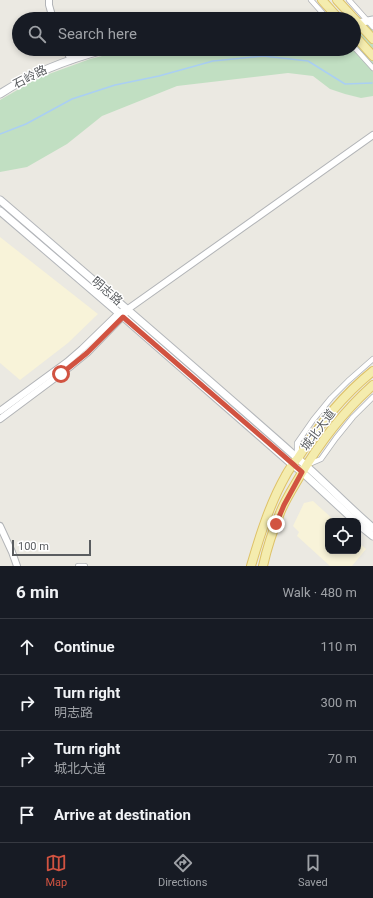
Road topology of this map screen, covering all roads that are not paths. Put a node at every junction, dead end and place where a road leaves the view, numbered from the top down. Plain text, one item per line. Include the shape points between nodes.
1 (49, 0) edge
2 (311, 0) edge
3 (322, 0) edge
4 (337, 0) edge
5 (349, 0) edge
6 (51, 12) edge
7 (322, 12) edge
8 (334, 12) edge
9 (347, 12) edge
10 (360, 12) edge
11 (361, 13) edge
12 (361, 22) edge
13 (371, 23) edge
14 (361, 27) edge
15 (373, 39) edge
16 (361, 43) edge
17 (361, 55) edge
18 (69, 56) edge
19 (84, 56) edge
20 (373, 56) edge
21 (71, 60) junction
22 (373, 68) edge
23 (0, 94) edge
24 (373, 135) edge
25 (0, 200) edge
26 (0, 211) edge
27 (128, 309) junction
28 (121, 315) junction
29 (373, 359) edge
30 (373, 371) edge
31 (373, 385) edge
32 (373, 398) edge
33 (0, 411) edge
34 (0, 419) edge
35 (295, 461) junction
36 (304, 469) junction
37 (352, 518) edge
38 (0, 526) edge
39 (361, 526) edge
40 (373, 528) edge
41 (373, 536) edge
42 (17, 566) edge
43 (78, 566) edge
44 (86, 566) edge
45 (251, 566) edge
46 (263, 566) edge

1 - 6 street
2 - 7 street
3 - 8 main road
4 - 9 main road
5 - 10 street
11 - 13 street
12 - 13 main road
14 - 15 main road
16 - 20 main road
17 - 22 street
18 - 21 street
19 - 21 main road, 石岭路
21 - 23 main road, 石岭路 via 25,79
24 - 27 street
25 - 27 main road, 明志路
26 - 28 main road, 明志路
27 - 28 street
27 - 35 main road, 明志路
28 - 33 street via 67,362
28 - 34 street via 87,353
28 - 35 main road, 明志路
29 - 35 street via 331,398 313,420 296,443
30 - 35 main road, 城北大道 via 338,404
31 - 36 main road, 城北大道 via 346,411
32 - 36 street via 353,417 321,459
35 - 36 main road, 明志路
35 - 45 main road, 城北大道 via 271,507
36 - 37 main road, 明志路
36 - 40 main road, 明志路
36 - 46 main road, 城北大道 via 280,513
38 - 42 street
39 - 41 main road
43 - 44 street

